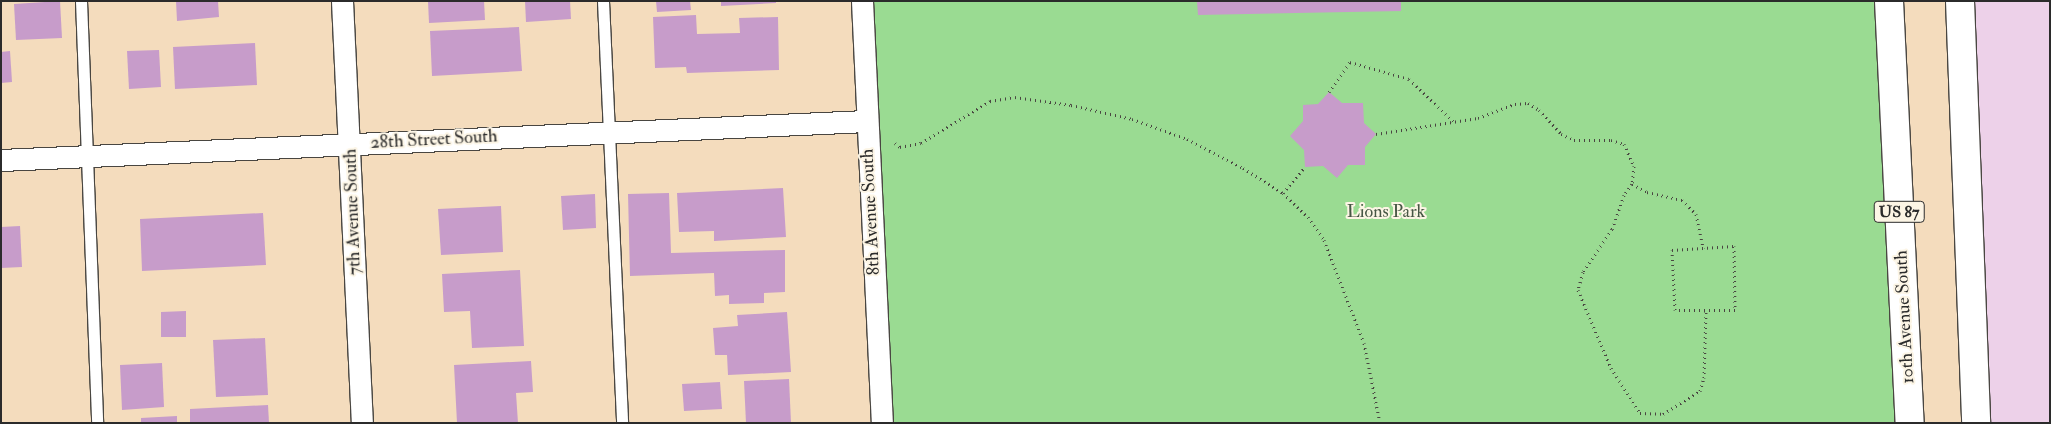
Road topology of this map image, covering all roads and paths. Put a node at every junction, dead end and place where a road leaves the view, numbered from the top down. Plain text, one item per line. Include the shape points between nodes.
1 (81, 1) edge
2 (342, 1) edge
3 (603, 1) edge
4 (862, 1) edge
5 (1889, 1) edge
6 (1960, 1) edge
7 (1329, 92) dead end
8 (867, 121) junction
9 (1454, 121) junction
10 (609, 132) junction
11 (1376, 134) dead end
12 (350, 144) junction
13 (88, 156) junction
14 (1, 160) edge
15 (1305, 167) dead end
16 (1632, 184) junction
17 (1283, 193) junction
18 (1703, 248) junction
19 (1706, 311) junction
20 (97, 423) edge
21 (362, 423) edge
22 (622, 423) edge
23 (882, 423) edge
24 (1380, 423) edge
25 (1910, 423) edge
26 (1976, 423) edge

1 - 13 lane
2 - 12 street, 7th Avenue South
3 - 10 lane
4 - 8 street, 8th Avenue South
5 - 25 highway, 10th Avenue South / US 87
6 - 26 highway
7 - 9 path via 1350,62 1409,79
8 - 10 street, 28th Street South
8 - 17 path via 900,147 938,135 990,101 1016,97 1049,101 1132,119 1187,139
8 - 23 street, 8th Avenue South
9 - 11 path
9 - 16 path via 1478,118 1514,104 1528,103 1561,134 1574,140 1611,140 1624,144 1634,166
10 - 12 street, 28th Street South
10 - 22 lane
12 - 13 street, 28th Street South
12 - 21 street, 7th Avenue South
13 - 14 street, 28th Street South
13 - 20 lane
15 - 17 path
16 - 18 path via 1647,192 1682,200 1696,214
16 - 19 path via 1624,195 1612,229 1583,272 1578,290 1611,368 1640,413 1663,414 1700,391 1707,332
17 - 24 path via 1308,217 1324,240 1339,274 1364,343
18 - 19 path via 1672,250 1675,310
18 - 19 path via 1734,246 1735,310

